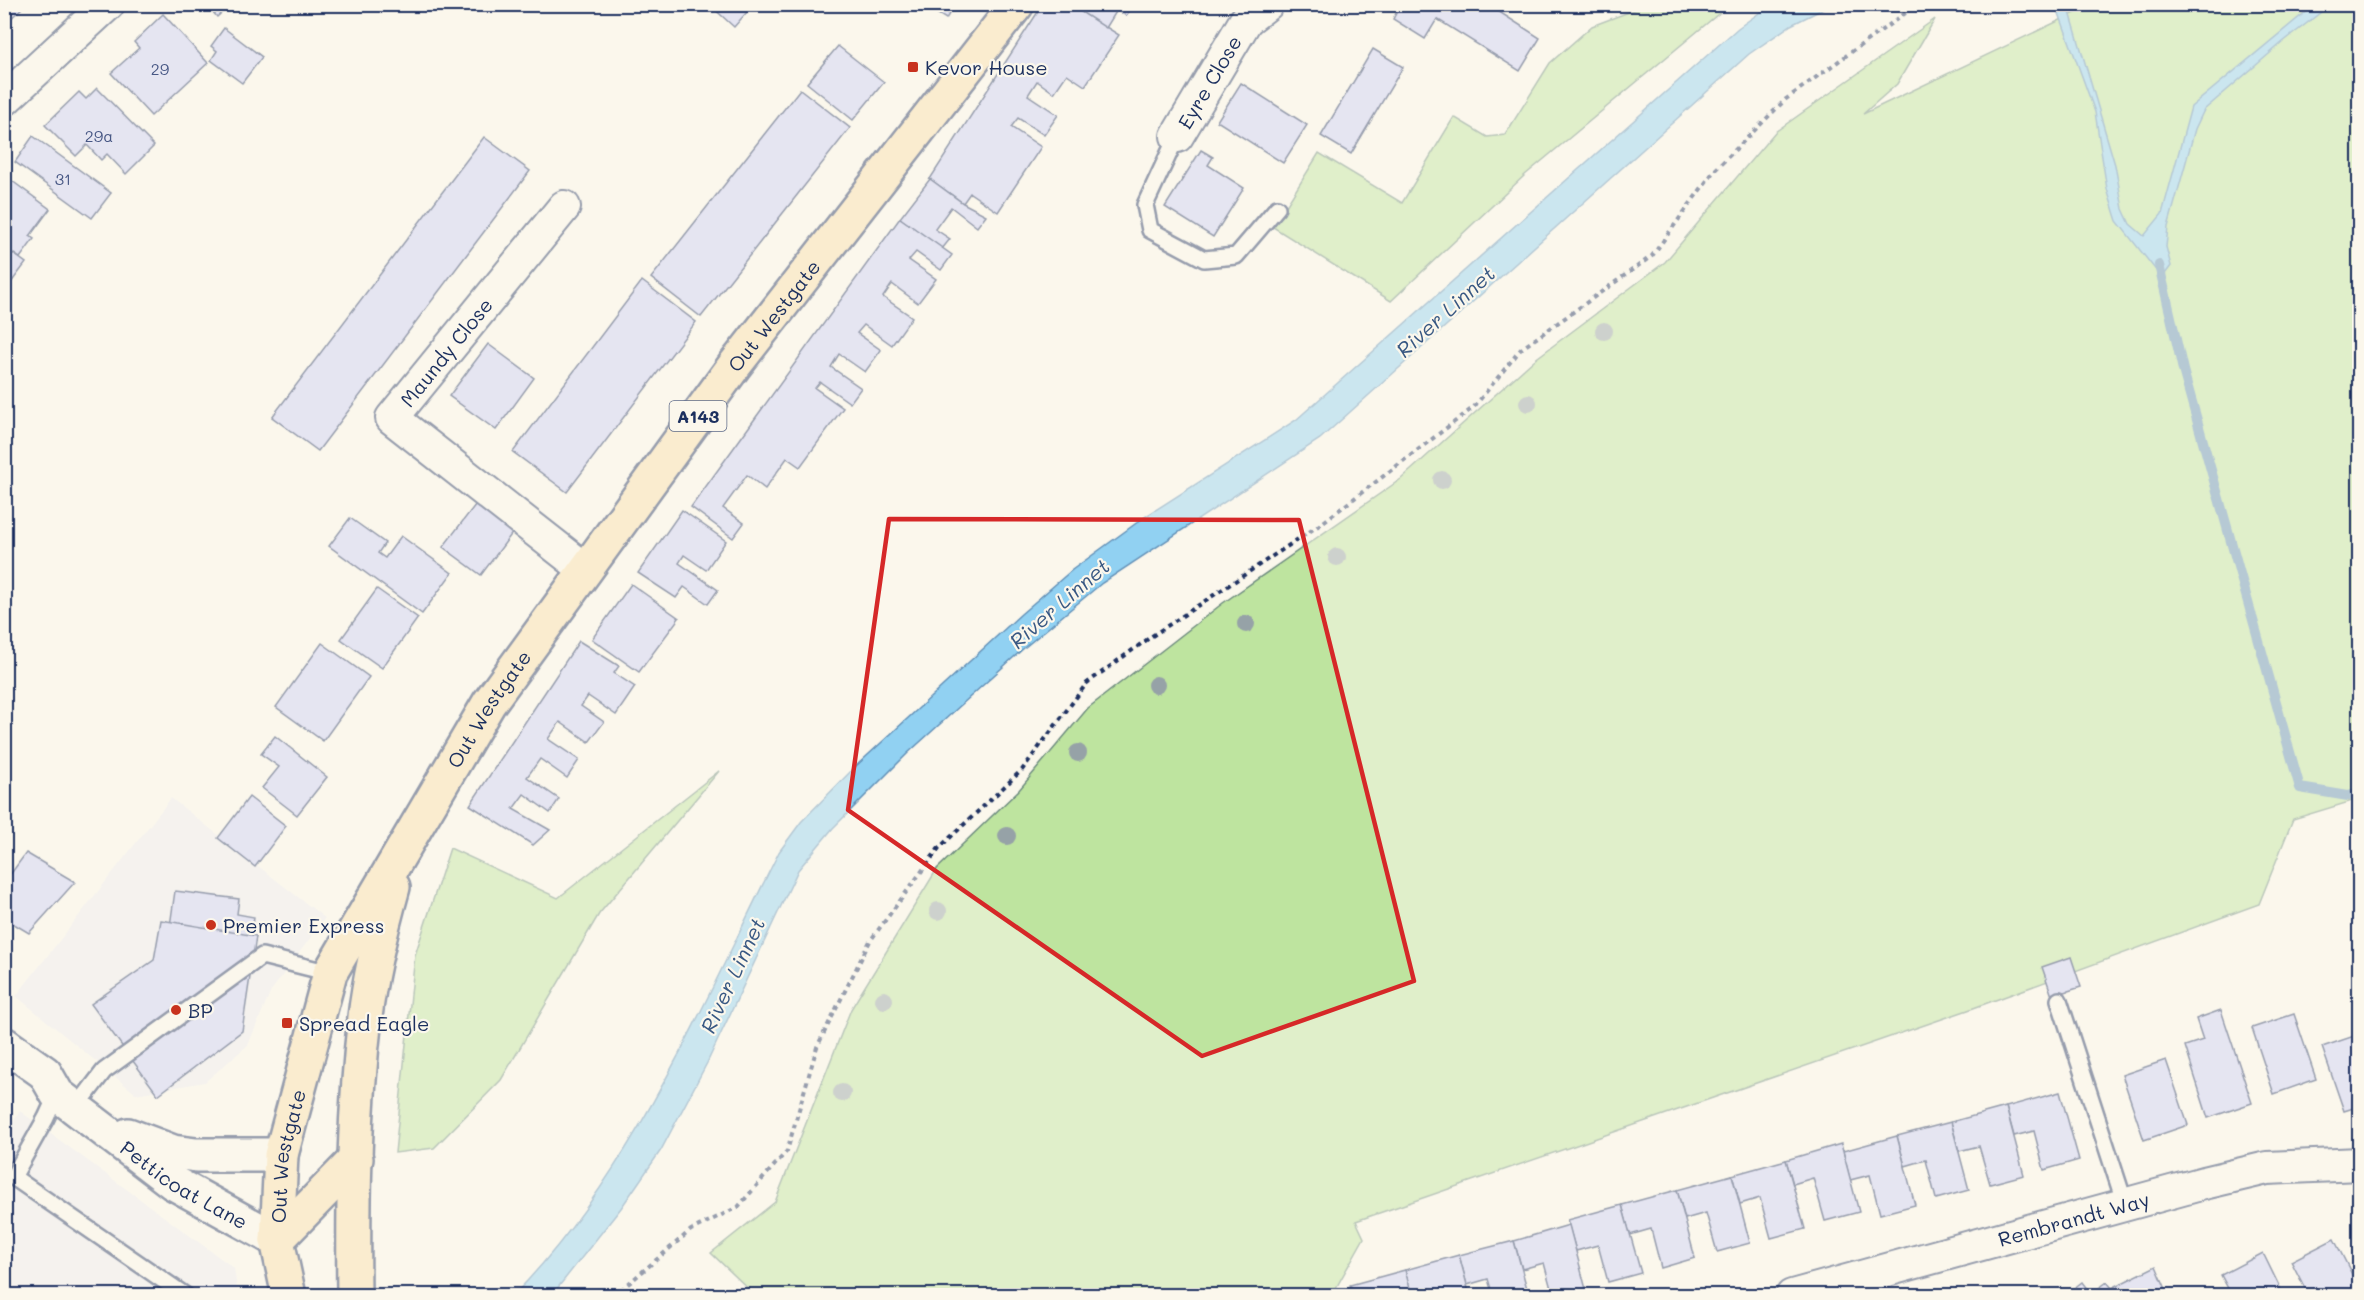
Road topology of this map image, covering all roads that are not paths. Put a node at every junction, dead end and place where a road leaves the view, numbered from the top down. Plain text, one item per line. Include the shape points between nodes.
1 (108, 4) edge
2 (1017, 4) edge
3 (1267, 4) edge
4 (4, 100) edge
5 (1177, 136) joint
6 (564, 207) dead end
7 (1277, 208) dead end
8 (586, 570) junction
9 (404, 845) junction
10 (330, 973) junction
11 (2059, 999) dead end
12 (4, 1044) edge
13 (76, 1108) junction
14 (281, 1155) junction
15 (356, 1159) junction
16 (2360, 1164) edge
17 (320, 1198) junction
18 (2125, 1204) junction
19 (277, 1240) junction
20 (353, 1240) junction
21 (1824, 1292) edge
22 (186, 1296) edge
23 (289, 1296) edge
24 (354, 1296) edge
25 (1792, 1296) edge

1 - 4 street
2 - 8 main road, Out Westgate / A143 via 734,366
3 - 5 street, Eyre Close via 1246,20
5 - 7 lane via 1145,205 1150,230 1204,259 1236,256
6 - 8 street, Maundy Close via 392,418
8 - 9 main road, Out Westgate / A143 via 489,704
9 - 10 main road, Out Westgate / A143
9 - 15 main road, Out Westgate / A143 via 379,939 365,1015
10 - 13 lane via 262,956 104,1071
10 - 14 main road, Out Westgate / A143
11 - 18 lane
12 - 13 street, Petticoat Lane via 45,1073
13 - 14 street, Petticoat Lane via 173,1152
13 - 19 street, Petticoat Lane via 172,1182
13 - 22 lane via 46,1118 13,1177
14 - 17 main road
14 - 19 main road, Out Westgate / A143
15 - 17 main road
15 - 20 main road, Out Westgate / A143
16 - 18 street, Rembrandt Way via 2267,1168
17 - 19 main road
17 - 20 main road
18 - 21 street, Rembrandt Way
19 - 23 main road, A143
20 - 24 main road, A143
21 - 25 street, Rembrandt Way

